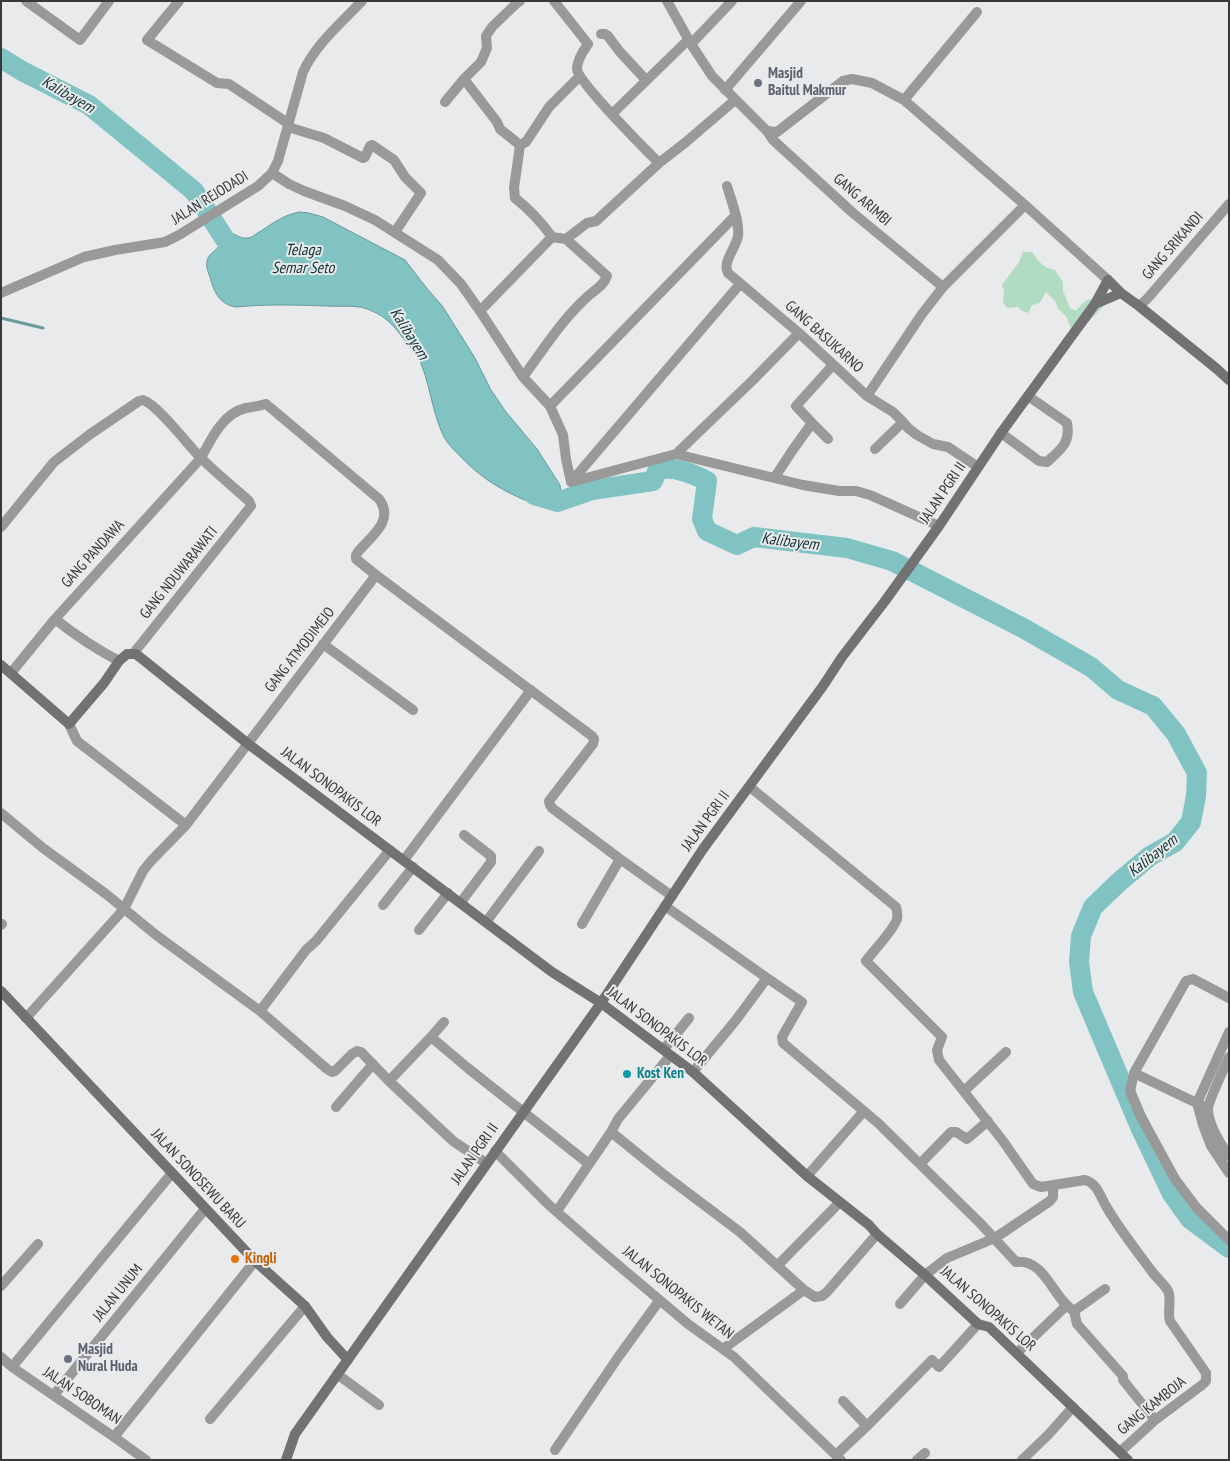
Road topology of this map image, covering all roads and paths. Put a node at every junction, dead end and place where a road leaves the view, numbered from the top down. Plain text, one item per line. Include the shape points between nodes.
1 (26, 1) edge
2 (179, 1) edge
3 (362, 1) edge
4 (554, 1) edge
5 (666, 1) edge
6 (732, 1) edge
7 (801, 1) edge
8 (106, 2) edge
9 (517, 2) edge
10 (977, 12) dead end
11 (601, 34) dead end
12 (689, 42) junction
13 (580, 76) junction
14 (464, 79) junction
15 (646, 80) junction
16 (725, 90) junction
17 (735, 100) junction
18 (904, 100) junction
19 (445, 102) dead end
20 (612, 114) junction
21 (288, 126) junction
22 (767, 131) junction
23 (520, 145) junction
24 (658, 163) junction
25 (272, 173) junction
26 (727, 186) dead end
27 (1229, 204) edge
28 (1025, 205) junction
29 (735, 216) junction
30 (395, 232) junction
31 (552, 237) junction
32 (566, 238) junction
33 (1108, 280) junction
34 (740, 284) junction
35 (943, 287) junction
36 (1, 293) edge
37 (1121, 293) junction
38 (1095, 304) junction
39 (1139, 306) junction
40 (480, 311) junction
41 (799, 333) junction
42 (833, 365) junction
43 (523, 377) junction
44 (1229, 380) edge
45 (867, 396) junction
46 (1028, 396) junction
47 (550, 406) junction
48 (903, 422) junction
49 (812, 423) junction
50 (1001, 433) junction
51 (828, 438) dead end
52 (875, 449) dead end
53 (676, 454) junction
54 (200, 458) junction
55 (978, 467) junction
56 (775, 477) junction
57 (571, 482) junction
58 (939, 526) junction
59 (1, 527) edge
60 (376, 575) junction
61 (55, 619) junction
62 (323, 644) junction
63 (136, 654) junction
64 (119, 661) junction
65 (1, 665) edge
66 (11, 672) junction
67 (531, 690) junction
68 (413, 710) dead end
69 (69, 724) junction
70 (247, 743) junction
71 (750, 787) junction
72 (1, 813) edge
73 (186, 825) junction
74 (464, 835) dead end
75 (390, 850) junction
76 (539, 851) dead end
77 (620, 859) junction
78 (404, 860) junction
79 (413, 867) junction
80 (448, 893) junction
81 (672, 896) junction
82 (461, 902) junction
83 (383, 905) dead end
84 (665, 906) junction
85 (124, 909) junction
86 (486, 922) junction
87 (582, 924) dead end
88 (419, 930) dead end
89 (767, 978) junction
90 (1, 991) edge
91 (1229, 998) edge
92 (601, 1003) junction
93 (260, 1011) junction
94 (26, 1018) junction
95 (689, 1018) dead end
96 (444, 1022) dead end
97 (1229, 1032) edge
98 (431, 1037) junction
99 (1006, 1052) dead end
100 (667, 1053) junction
101 (1229, 1057) edge
102 (373, 1064) junction
103 (693, 1072) junction
104 (1134, 1073) junction
105 (389, 1081) junction
106 (964, 1091) junction
107 (1197, 1104) junction
108 (336, 1107) dead end
109 (1208, 1108) junction
110 (864, 1111) junction
111 (522, 1112) junction
112 (988, 1122) junction
113 (611, 1132) junction
114 (495, 1151) junction
115 (1229, 1156) edge
116 (486, 1163) junction
117 (589, 1164) junction
118 (920, 1164) junction
119 (172, 1173) junction
120 (1229, 1173) edge
121 (807, 1176) junction
122 (1053, 1185) junction
123 (840, 1202) junction
124 (206, 1209) junction
125 (557, 1211) junction
126 (877, 1234) junction
127 (995, 1238) junction
128 (1229, 1240) edge
129 (38, 1244) dead end
130 (255, 1261) junction
131 (777, 1266) junction
132 (925, 1275) junction
133 (1, 1286) edge
134 (1104, 1289) dead end
135 (804, 1290) junction
136 (660, 1301) junction
137 (900, 1304) dead end
138 (305, 1306) junction
139 (1070, 1308) junction
140 (978, 1324) junction
141 (723, 1349) junction
142 (1017, 1353) junction
143 (1, 1357) edge
144 (348, 1360) junction
145 (12, 1367) junction
146 (337, 1374) junction
147 (54, 1395) junction
148 (843, 1401) dead end
149 (379, 1405) dead end
150 (1073, 1407) junction
151 (210, 1419) dead end
152 (1155, 1420) junction
153 (867, 1426) junction
154 (114, 1437) junction
155 (554, 1450) dead end
156 (1120, 1452) junction
157 (839, 1457) edge
158 (146, 1460) edge
159 (286, 1460) edge
160 (1022, 1460) edge
161 (1128, 1460) edge

1 - 8 street via 80,40
2 - 21 street via 147,40 217,83 229,84
3 - 21 street, JALAN REJODADI via 312,54 303,72
4 - 13 street via 588,44 578,62
5 - 12 street
6 - 12 street
7 - 16 street
9 - 14 street via 486,36 485,56
10 - 18 street
11 - 15 street via 608,36
12 - 15 street
12 - 16 street
13 - 20 street
13 - 23 street via 549,107 526,142
14 - 19 street
14 - 23 street via 500,129
15 - 20 street
16 - 17 street
17 - 22 street
17 - 24 street
18 - 22 street via 872,83 852,79 843,81 777,132
18 - 28 street
20 - 24 street
21 - 25 street, JALAN REJODADI
21 - 30 street via 324,138 363,158 372,145 394,160 404,177 421,193
22 - 35 street, GANG ARIMBI via 852,213
23 - 31 street via 514,198
24 - 32 street via 596,221 587,223
25 - 30 street via 289,184 360,213
25 - 36 street, JALAN REJODADI via 258,186 165,242 84,256
26 - 29 street, GANG BASUKARNO
27 - 39 street, GANG SRIKANDI
28 - 33 street
28 - 35 street
29 - 34 street, GANG BASUKARNO via 738,234 726,269
29 - 47 street
30 - 40 street via 438,260
31 - 32 street
31 - 40 street
32 - 43 street via 607,276 562,322
33 - 37 street
33 - 38 street, JALAN PGRI II
34 - 41 street, GANG BASUKARNO
34 - 57 street
35 - 45 street
37 - 38 street
37 - 39 street
38 - 46 street, JALAN PGRI II
39 - 44 street
40 - 43 street
41 - 42 street, GANG BASUKARNO
41 - 53 street
42 - 45 street, GANG BASUKARNO
42 - 49 street via 796,406
43 - 47 street
45 - 48 street, GANG BASUKARNO
46 - 50 street, JALAN PGRI II
46 - 50 street via 1067,423 1068,435 1062,448 1047,462 1039,460
47 - 57 street via 563,435
48 - 52 street
48 - 55 street, GANG BASUKARNO via 916,435 948,447
49 - 51 street
49 - 56 street
50 - 55 street, JALAN PGRI II
53 - 56 street
53 - 57 street
54 - 59 street via 149,402 139,401 54,462
54 - 60 street, GANG PANDAWA via 229,417 246,408 266,404 383,505 382,523 356,555 356,559
54 - 61 street, GANG PANDAWA
54 - 63 street, GANG NDUWARAWATI via 252,506
55 - 58 street, JALAN PGRI II
56 - 58 street via 803,485 870,494
58 - 71 street, JALAN PGRI II
60 - 62 street, GANG ATMODIMEJO
60 - 67 street
61 - 64 street
61 - 66 street, GANG PANDAWA
62 - 68 street
62 - 70 street, GANG ATMODIMEJO
63 - 64 street via 127,654
63 - 70 street, JALAN SONOPAKIS LOR
64 - 69 street
65 - 66 street
66 - 69 street
67 - 77 street via 594,739 549,801 550,805
67 - 78 street
69 - 73 street via 77,741
70 - 73 street, GANG ATMODIMEJO
70 - 75 street, JALAN SONOPAKIS LOR
71 - 81 street, JALAN PGRI II
71 - 106 street via 896,907 898,913 893,926 866,960 942,1037 938,1058
72 - 85 street
73 - 85 street, GANG ATMODIMEJO via 143,871
74 - 82 street via 492,858
75 - 78 street, JALAN SONOPAKIS LOR
75 - 93 street via 306,950
76 - 86 street
77 - 81 street
77 - 87 street
78 - 79 street, JALAN SONOPAKIS LOR
79 - 80 street, JALAN SONOPAKIS LOR
79 - 83 street
80 - 82 street, JALAN SONOPAKIS LOR
80 - 88 street
81 - 84 street, JALAN PGRI II
82 - 86 street, JALAN SONOPAKIS LOR
84 - 89 street
84 - 92 street, JALAN PGRI II
85 - 93 street
85 - 94 street, GANG ATMODIMEJO
86 - 92 street, JALAN SONOPAKIS LOR via 552,972
89 - 103 street
89 - 110 street via 802,1002 782,1037 782,1044
90 - 94 street, JALAN SONOSEWU BARU
91 - 104 street via 1193,979 1186,981
92 - 100 street, JALAN SONOPAKIS LOR
92 - 111 street, JALAN PGRI II
93 - 102 street via 332,1072 357,1051
94 - 119 street, JALAN SONOSEWU BARU
95 - 100 street
96 - 98 street
97 - 107 street
98 - 105 street
98 - 111 street
99 - 106 street
100 - 103 street, JALAN SONOPAKIS LOR
100 - 113 street
101 - 109 street
102 - 105 street
102 - 108 street
103 - 121 street, JALAN SONOPAKIS LOR
104 - 107 street
104 - 128 street via 1130,1091 1175,1179 1196,1207
105 - 116 street via 453,1141
106 - 112 street
107 - 109 street
107 - 120 street via 1211,1146
109 - 115 street via 1212,1126
110 - 118 street
110 - 121 street
111 - 114 street, JALAN PGRI II
111 - 117 street
112 - 118 street via 967,1140 951,1132
112 - 122 street via 1033,1184 1041,1187
113 - 117 street
113 - 131 street via 740,1232
114 - 116 street, JALAN PGRI II
114 - 125 street, JALAN SONOPAKIS WETAN
116 - 144 street, JALAN PGRI II
117 - 125 street
118 - 127 street
119 - 124 street, JALAN SONOSEWU BARU
119 - 145 street
121 - 123 street, JALAN SONOPAKIS LOR
122 - 127 street via 1050,1201
122 - 152 street, GANG KAMBOJA via 1085,1180 1094,1185 1106,1207 1167,1289 1170,1322 1206,1373 1204,1384
123 - 126 street, JALAN SONOPAKIS LOR
123 - 131 street
124 - 130 street, JALAN SONOSEWU BARU
124 - 147 street, JALAN UNUM
125 - 136 street, JALAN SONOPAKIS WETAN
126 - 132 street, JALAN SONOPAKIS LOR
126 - 135 street via 822,1296 815,1297
127 - 132 street via 947,1258
127 - 139 street via 1016,1262 1025,1261 1038,1268
129 - 133 street
130 - 138 street, JALAN SONOSEWU BARU
130 - 154 street
131 - 135 street
132 - 137 street
132 - 140 street, JALAN SONOPAKIS LOR
134 - 139 street
135 - 141 street
136 - 141 street, JALAN SONOPAKIS WETAN
136 - 155 street
138 - 144 street, JALAN SONOSEWU BARU
138 - 151 street
139 - 142 street
139 - 152 street via 1077,1324 1121,1372 1124,1381
140 - 142 street, JALAN SONOPAKIS LOR via 990,1327
140 - 153 street via 939,1367 932,1360
141 - 157 street, JALAN SONOPAKIS WETAN
142 - 150 street, JALAN SONOPAKIS LOR
143 - 145 street, JALAN SOBOMAN
144 - 146 street, JALAN PGRI II
145 - 147 street, JALAN SOBOMAN
146 - 149 street
146 - 159 street, JALAN PGRI II via 295,1434
147 - 154 street, JALAN SOBOMAN
148 - 153 street
150 - 156 street, JALAN SONOPAKIS LOR
150 - 160 street
152 - 156 street, GANG KAMBOJA
153 - 157 street
154 - 158 street, JALAN SOBOMAN
156 - 161 street, JALAN SONOPAKIS LOR

